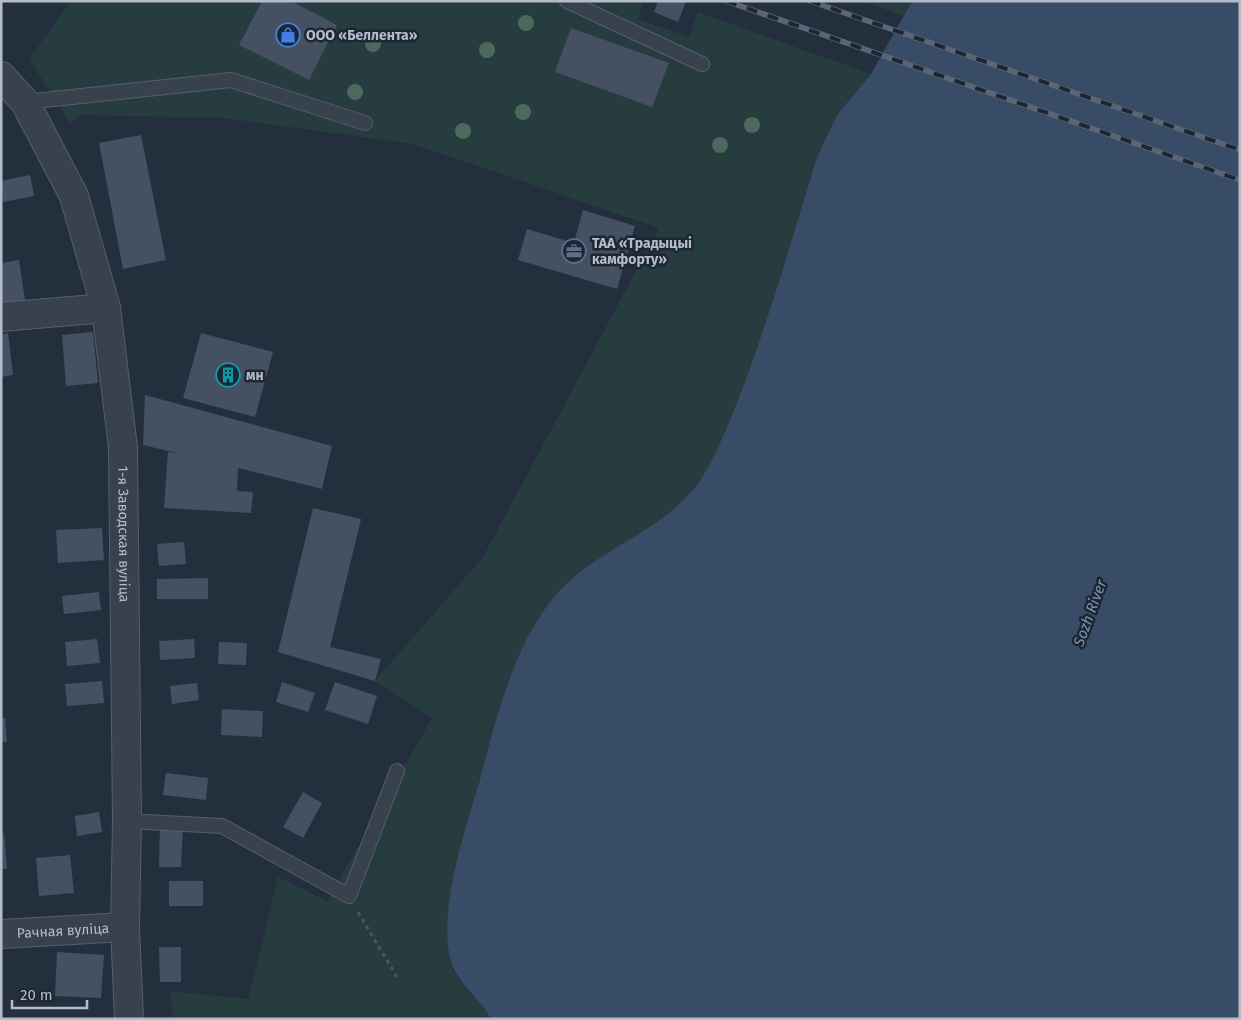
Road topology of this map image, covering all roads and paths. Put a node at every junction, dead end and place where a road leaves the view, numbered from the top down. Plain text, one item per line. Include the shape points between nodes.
1 (567, 1) edge
2 (702, 64) dead end
3 (1, 76) edge
4 (25, 102) junction
5 (365, 123) dead end
6 (106, 308) junction
7 (1, 317) edge
8 (397, 771) dead end
9 (127, 821) junction
10 (349, 896) junction
11 (125, 927) junction
12 (1, 934) edge
13 (397, 977) dead end
14 (129, 1019) edge

1 - 2 lane
3 - 4 street, 1-я Заводская вуліца
4 - 5 lane via 231,80
4 - 6 street, 1-я Заводская вуліца via 74,196
6 - 7 street
6 - 9 street, 1-я Заводская вуліца via 122,448
8 - 10 lane
9 - 10 lane via 222,826
9 - 11 street, 1-я Заводская вуліца
10 - 13 path
11 - 12 street, Рачная вуліца
11 - 14 street, 1-я Заводская вуліца

